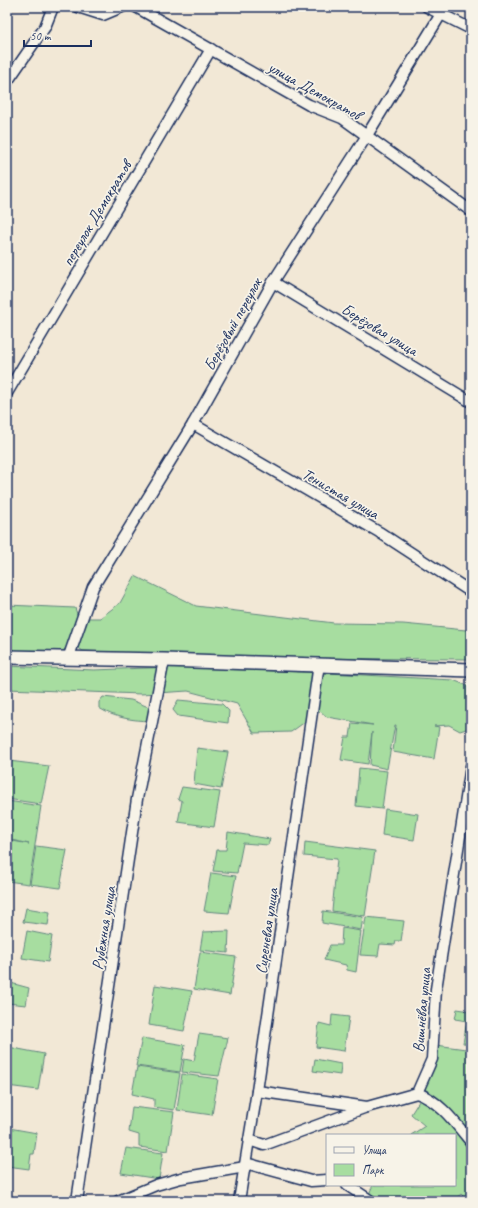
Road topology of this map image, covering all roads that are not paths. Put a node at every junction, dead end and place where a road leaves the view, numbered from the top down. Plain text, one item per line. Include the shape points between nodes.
1 (54, 7) edge
2 (78, 7) edge
3 (122, 7) edge
4 (136, 7) edge
5 (427, 7) edge
6 (441, 14) junction
7 (471, 29) edge
8 (211, 49) junction
9 (7, 82) edge
10 (366, 137) junction
11 (471, 211) edge
12 (273, 282) junction
13 (7, 393) edge
14 (471, 402) edge
15 (193, 424) junction
16 (471, 592) edge
17 (7, 657) edge
18 (68, 659) junction
19 (164, 660) junction
20 (319, 664) junction
21 (471, 670) edge
22 (471, 766) edge
23 (257, 1091) junction
24 (417, 1094) junction
25 (367, 1107) junction
26 (249, 1140) junction
27 (471, 1142) edge
28 (245, 1167) junction
29 (326, 1180) edge
30 (348, 1186) edge
31 (77, 1201) edge
32 (118, 1201) edge
33 (239, 1201) edge
34 (371, 1201) edge

1 - 9 street via 45,27
2 - 3 street via 103,15
4 - 8 street, улица Демократов
5 - 6 street
6 - 7 street
6 - 10 street, Берёзовый переулок
8 - 10 street, улица Демократов via 309,104 342,118
8 - 13 street, переулок Демократов
10 - 11 street, улица Демократов
10 - 12 street, Берёзовый переулок
12 - 14 street, Берёзовая улица
12 - 15 street, Берёзовый переулок
15 - 16 street, Тенистая улица via 380,532
15 - 18 street, Берёзовый переулок via 93,587
17 - 18 street
18 - 19 street
19 - 20 street
19 - 31 street, Рубежная улица via 138,799
20 - 21 street
20 - 23 street, Сиреневая улица
22 - 24 street, Вишнёвая улица via 436,989 432,1058
23 - 25 street
23 - 26 street, Сиреневая улица
24 - 25 street
24 - 27 street via 429,1097
25 - 26 street via 264,1145
26 - 28 street, Сиреневая улица
28 - 29 street via 254,1164 311,1181
28 - 32 street via 176,1179
28 - 33 street, Сиреневая улица
30 - 34 street

